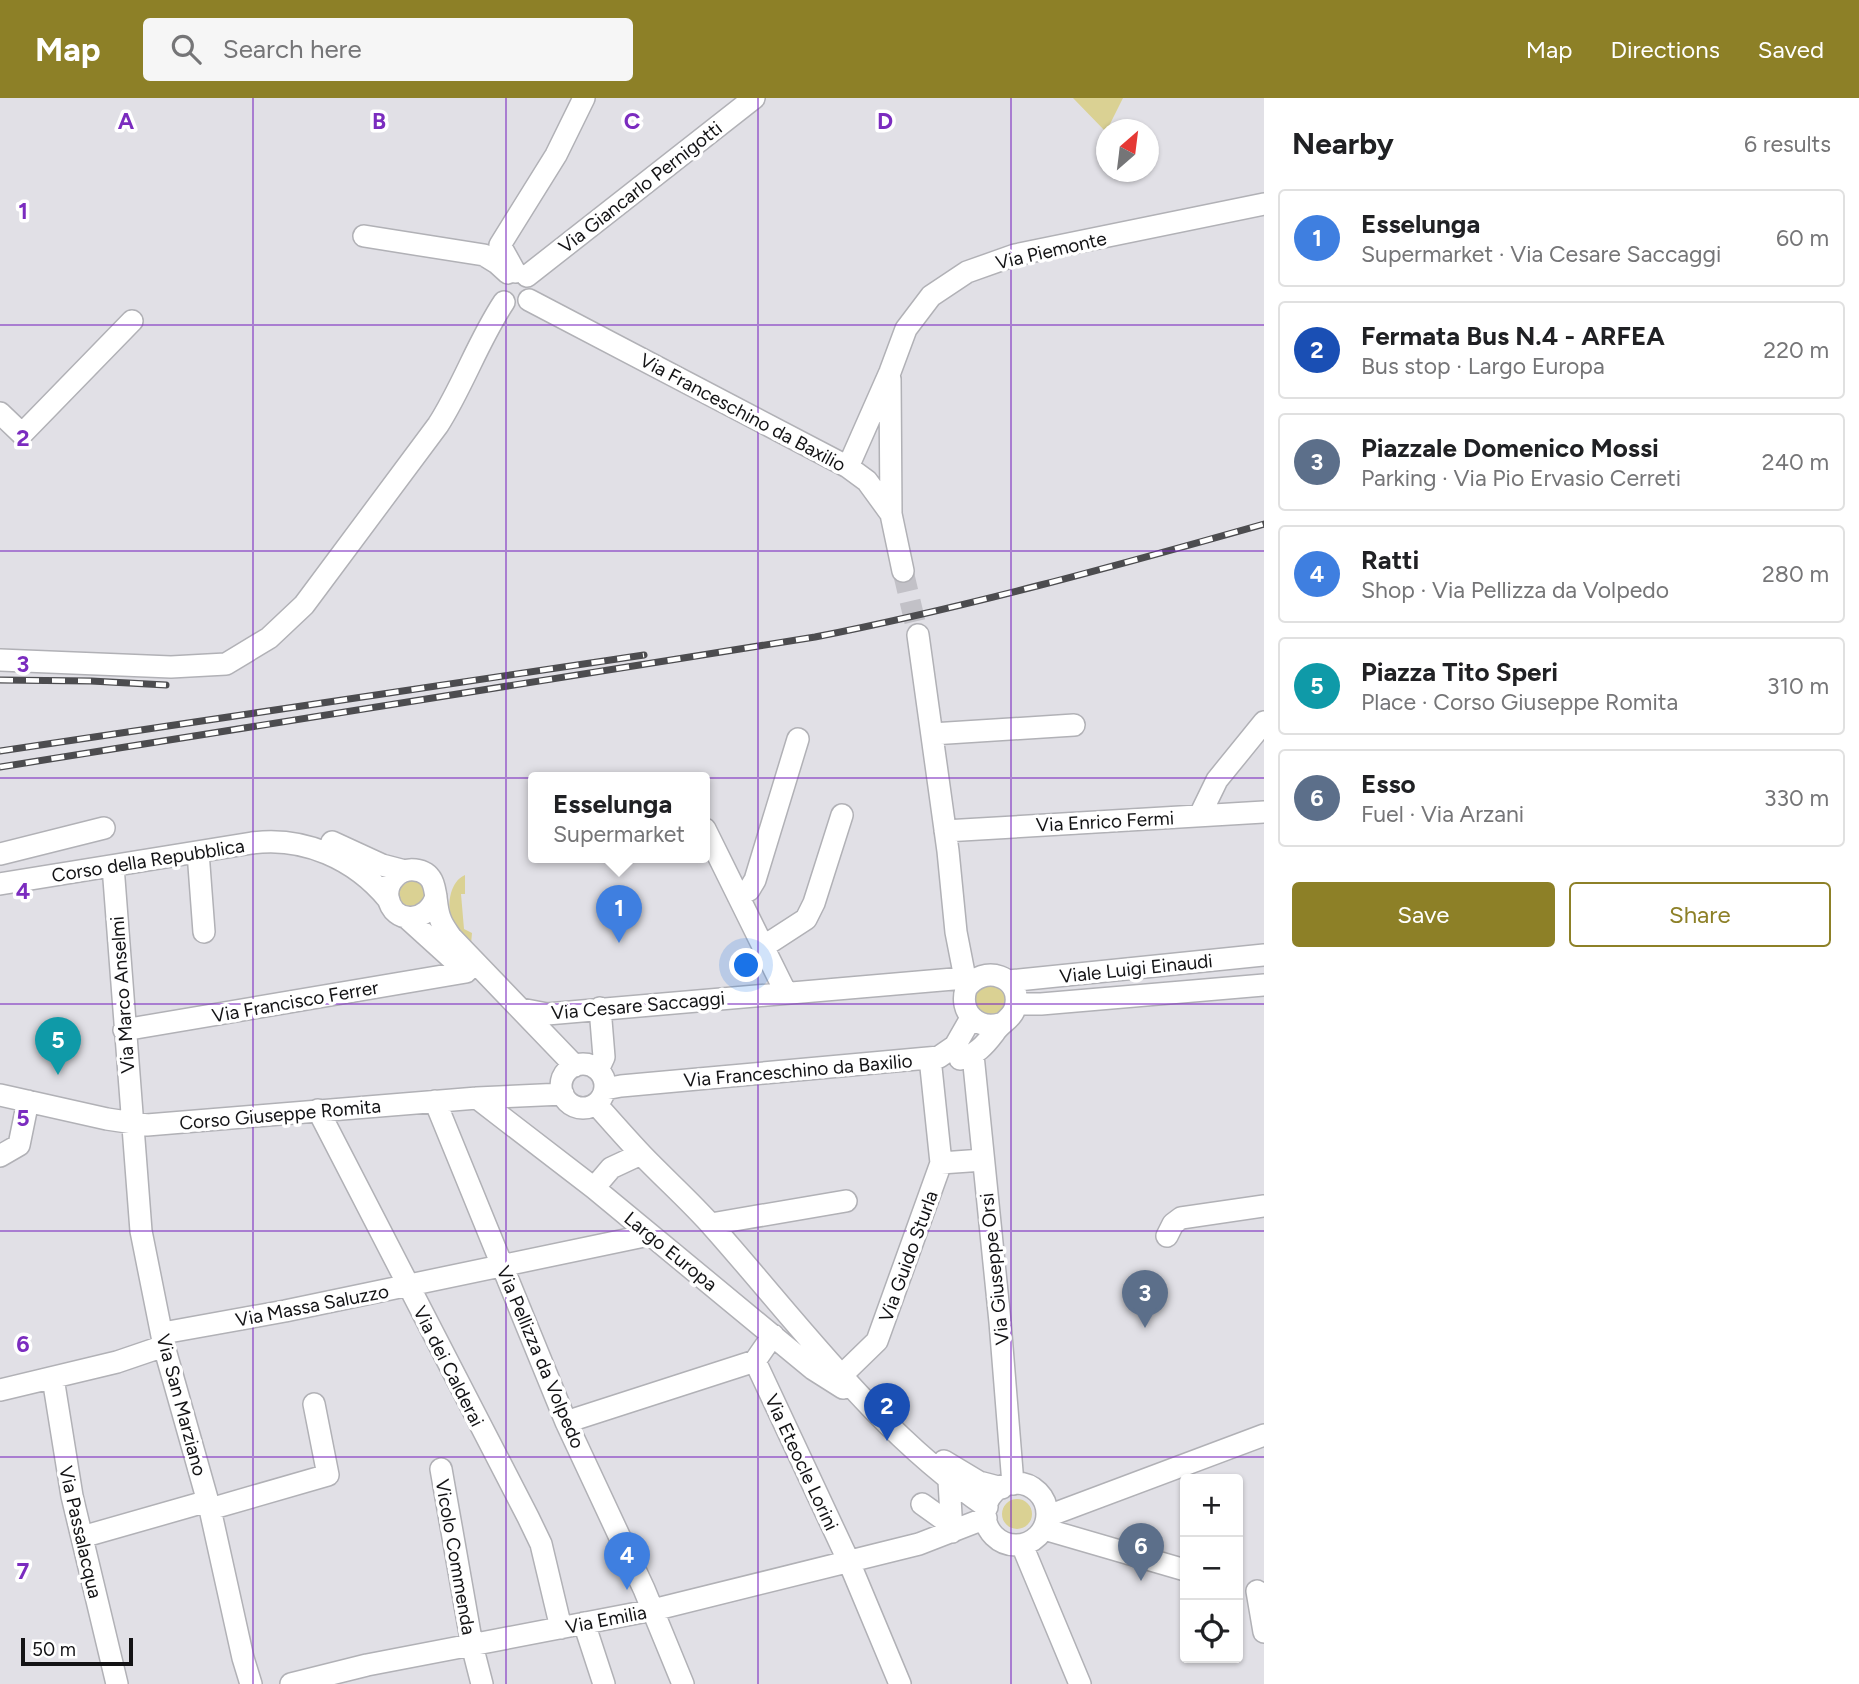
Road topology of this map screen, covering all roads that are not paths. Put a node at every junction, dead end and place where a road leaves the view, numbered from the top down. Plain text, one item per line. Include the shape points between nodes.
1 (584, 98) edge
2 (754, 98) edge
3 (1264, 204) edge
4 (364, 236) dead end
5 (517, 274) junction
6 (529, 300) junction
7 (504, 302) junction
8 (132, 321) dead end
9 (890, 372) junction
10 (0, 413) edge
11 (848, 467) junction
12 (891, 514) junction
13 (903, 571) tunnel mouth
14 (918, 635) tunnel mouth
15 (0, 660) edge
16 (1264, 722) edge
17 (1074, 725) dead end
18 (932, 734) junction
19 (798, 739) dead end
20 (1264, 812) edge
21 (842, 815) dead end
22 (1200, 815) junction
23 (104, 828) dead end
24 (945, 831) junction
25 (710, 839) edge
26 (255, 842) junction
27 (198, 852) junction
28 (0, 854) edge
29 (113, 866) junction
30 (405, 871) junction
31 (0, 884) edge
32 (436, 896) junction
33 (738, 896) junction
34 (388, 899) junction
35 (406, 917) junction
36 (204, 932) dead end
37 (763, 947) junction
38 (959, 948) junction
39 (1264, 955) edge
40 (466, 972) junction
41 (916, 981) junction
42 (967, 981) junction
43 (1008, 981) junction
44 (1264, 985) edge
45 (786, 993) junction
46 (1016, 1004) junction
47 (521, 1009) junction
48 (600, 1009) junction
49 (971, 1018) junction
50 (999, 1024) junction
51 (124, 1030) junction
52 (973, 1055) junction
53 (934, 1057) junction
54 (568, 1078) junction
55 (599, 1088) junction
56 (0, 1095) edge
57 (477, 1098) junction
58 (28, 1101) junction
59 (435, 1101) junction
60 (318, 1110) junction
61 (132, 1124) junction
62 (641, 1154) junction
63 (0, 1156) edge
64 (983, 1160) junction
65 (941, 1163) junction
66 (594, 1188) junction
67 (846, 1201) dead end
68 (1264, 1206) edge
69 (711, 1224) junction
70 (649, 1235) junction
71 (1167, 1236) dead end
72 (503, 1268) junction
73 (408, 1287) junction
74 (773, 1335) junction
75 (164, 1340) junction
76 (755, 1361) junction
77 (841, 1376) junction
78 (53, 1378) junction
79 (0, 1390) edge
80 (866, 1402) junction
81 (314, 1404) dead end
82 (881, 1419) junction
83 (566, 1422) junction
84 (1264, 1435) edge
85 (441, 1469) dead end
86 (949, 1481) junction
87 (1129, 1483) junction
88 (1007, 1486) junction
89 (922, 1504) dead end
90 (1081, 1504) junction
91 (209, 1505) junction
92 (1045, 1516) junction
93 (988, 1519) junction
94 (951, 1528) junction
95 (82, 1537) junction
96 (1079, 1539) junction
97 (919, 1544) junction
98 (1022, 1545) junction
99 (849, 1562) junction
100 (1180, 1569) edge
101 (1253, 1590) edge
102 (653, 1610) junction
103 (584, 1623) junction
104 (561, 1628) junction
105 (1264, 1632) edge
106 (472, 1645) junction
107 (117, 1684) edge
108 (251, 1684) edge
109 (291, 1684) edge
110 (482, 1684) edge
111 (604, 1684) edge
112 (683, 1684) edge
113 (900, 1684) edge
114 (1080, 1684) edge

1 - 5 street via 556,155 500,245
2 - 5 street, Via Giancarlo Pernigotti
3 - 9 street, Via Piemonte via 1015,256 967,272 931,296 914,318
4 - 5 street via 484,255
5 - 6 street via 531,282
5 - 7 street via 499,281 497,288
6 - 7 street via 518,306
6 - 11 street, Via Franceschino da Baxilio
7 - 15 street via 438,425 304,605 269,638 226,664 171,667
8 - 10 street via 22,434
9 - 11 street, Via Piemonte
9 - 12 street, Via Piemonte
11 - 12 street, Via Franceschino da Baxilio via 867,481
12 - 13 street, Via Franceschino da Baxilio
14 - 18 street
16 - 22 street via 1217,780
17 - 18 street
18 - 24 street
19 - 33 street via 755,880
20 - 22 street, Via Enrico Fermi
21 - 37 street via 806,919
22 - 24 street, Via Enrico Fermi
23 - 28 street
24 - 38 street
25 - 33 street
26 - 27 street, Corso della Repubblica
26 - 30 street, Corso della Repubblica via 309,835
26 - 34 street, Corso della Repubblica via 287,842 316,849 366,875
27 - 29 street, Corso della Repubblica
27 - 36 street
29 - 31 street, Corso della Repubblica
29 - 51 street, Via Marco Anselmi
30 - 32 street via 428,876
30 - 34 street via 394,878
32 - 35 street via 429,911
32 - 47 street via 440,918 451,937
33 - 37 street
34 - 35 street via 395,911
35 - 40 street
37 - 45 street
38 - 41 street via 944,970
38 - 42 street
39 - 43 street, Viale Luigi Einaudi
40 - 51 street, Via Francisco Ferrer
40 - 54 street
41 - 42 street, Via Cesare Saccaggi
41 - 45 street, Via Cesare Saccaggi
42 - 43 street via 994,974
42 - 49 street via 964,1001
43 - 46 street
44 - 46 street, Viale Luigi Einaudi
45 - 48 street, Via Cesare Saccaggi
46 - 50 street via 1011,1016
47 - 48 street, Via Cesare Saccaggi via 547,1014
47 - 54 street
48 - 55 street via 604,1057
49 - 50 street via 984,1026
49 - 53 street, Via Franceschino da Baxilio via 956,1046
50 - 52 street
51 - 61 street, Via Marco Anselmi
52 - 53 street
52 - 64 street, Via Giuseppe Orsi
53 - 55 street, Via Franceschino da Baxilio
53 - 65 street
54 - 55 street via 587,1065
54 - 55 street via 571,1104 577,1107 583,1108
54 - 57 street, Corso Giuseppe Romita
55 - 62 street, Largo Europa
56 - 58 street, Corso Giuseppe Romita
57 - 59 street, Corso Giuseppe Romita
57 - 66 street, Largo Europa
58 - 61 street, Corso Giuseppe Romita
58 - 63 street via 19,1145
59 - 60 street, Corso Giuseppe Romita
59 - 72 street, Via Pellizza da Volpedo
60 - 61 street, Corso Giuseppe Romita
60 - 73 street, Via dei Calderai
61 - 75 street, Via San Marziano via 141,1231
62 - 66 street via 611,1168
62 - 69 street, Largo Europa
64 - 65 street
64 - 88 street, Via Giuseppe Orsi via 1000,1322
65 - 77 street, Via Guido Sturla via 877,1341
66 - 70 street, Largo Europa
67 - 69 street
68 - 71 street via 1181,1218
69 - 77 street, Largo Europa
70 - 72 street, Via Massa Saluzzo
70 - 74 street, Largo Europa
72 - 73 street, Via Massa Saluzzo
72 - 83 street, Via Pellizza da Volpedo
73 - 75 street, Via Massa Saluzzo
73 - 104 street, Via dei Calderai via 541,1544
74 - 76 street
74 - 80 street, Largo Europa via 813,1369
75 - 78 street, Via Massa Saluzzo via 117,1362
75 - 91 street, Via San Marziano
76 - 83 street
76 - 99 street, Via Eteocle Lorini
77 - 80 street, Largo Europa
78 - 79 street, Via Massa Saluzzo
78 - 95 street, Via Passalacqua via 63,1453
80 - 82 street, Largo Europa
81 - 91 street via 328,1475
82 - 86 street, Largo Europa
82 - 88 street, Largo Europa via 979,1482
83 - 102 street, Via Pellizza da Volpedo
84 - 87 street
85 - 106 street, Vicolo Commenda
86 - 93 street, Largo Europa
86 - 94 street
87 - 90 street
87 - 92 street via 1079,1491
88 - 92 street via 1031,1487
88 - 93 street via 990,1497
89 - 94 street
90 - 92 street
90 - 96 street via 1075,1520
91 - 95 street
91 - 108 street, Via San Marziano
92 - 96 street
92 - 98 street via 1038,1536
93 - 94 street, Via Emilia
93 - 97 street, Via Emilia
93 - 98 street via 1001,1542
94 - 97 street, Via Emilia
95 - 107 street, Via Passalacqua via 79,1570
96 - 100 street
97 - 99 street, Via Emilia
98 - 114 street
99 - 102 street, Via Emilia
99 - 113 street, Via Eteocle Lorini
101 - 105 street
102 - 103 street, Via Emilia
102 - 112 street, Via Pellizza da Volpedo
103 - 104 street, Via Emilia
103 - 111 street
104 - 106 street, Via Emilia
106 - 109 street, Via Emilia
106 - 110 street, Vicolo Commenda

